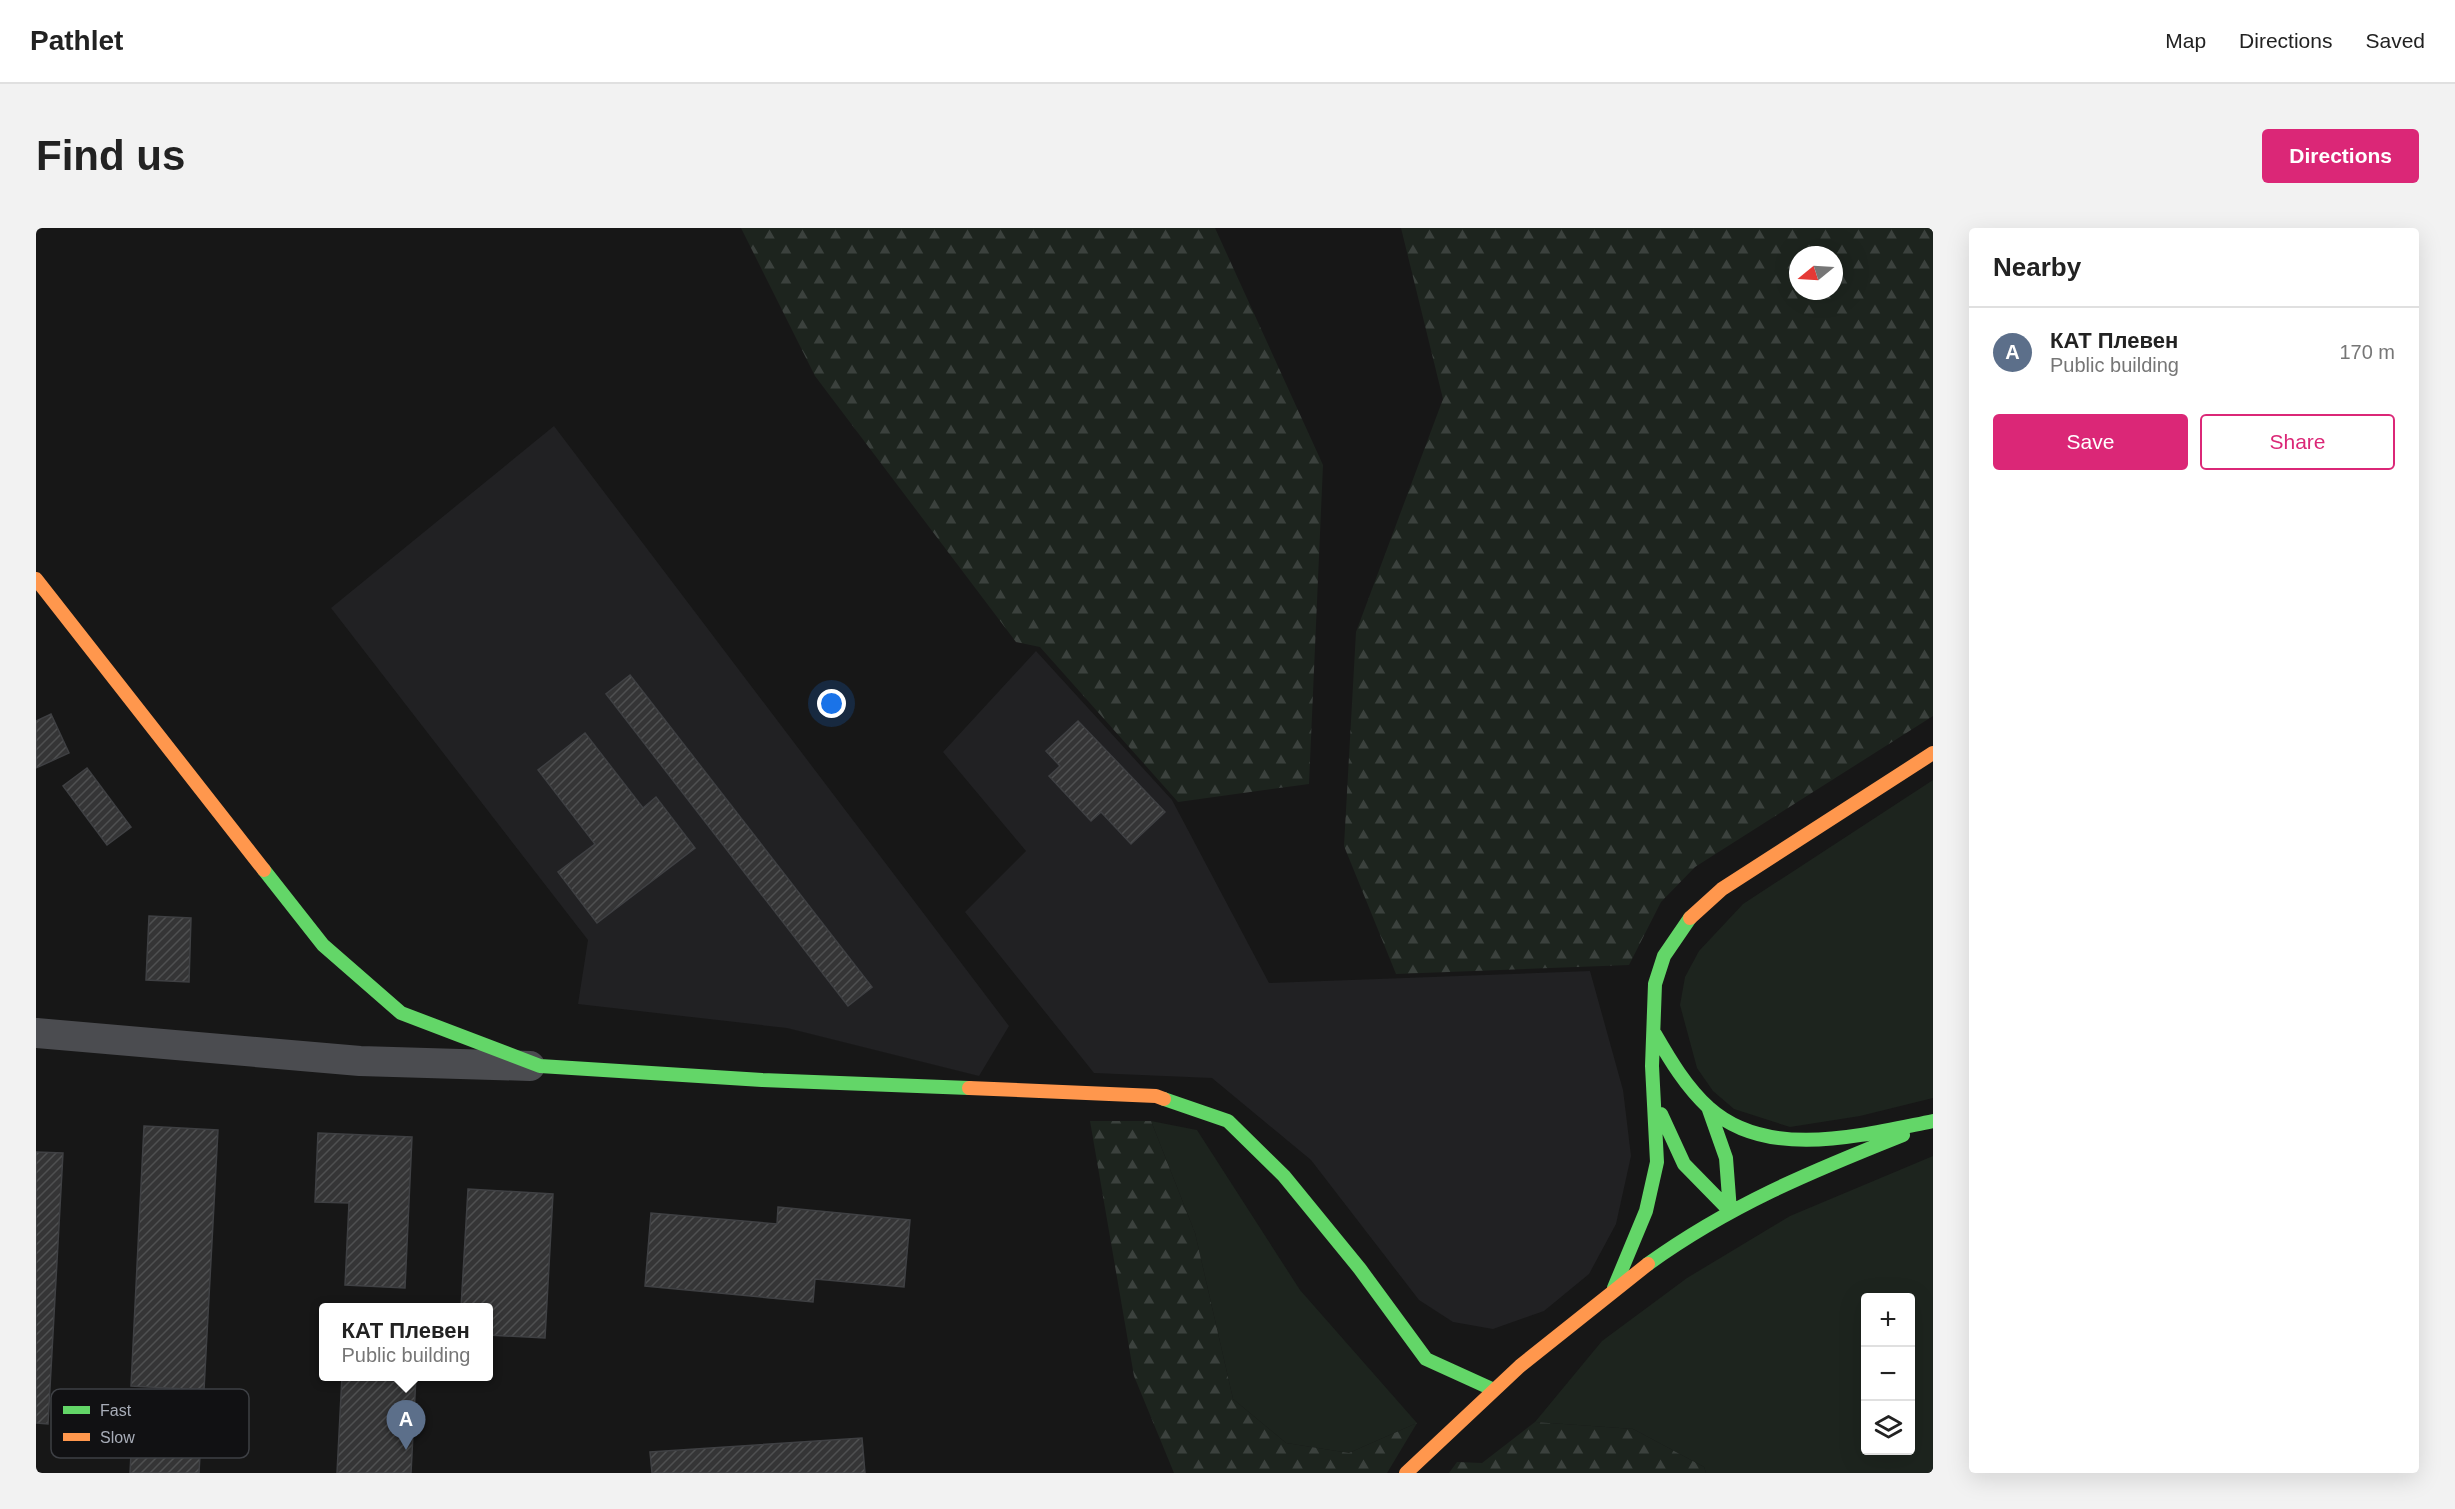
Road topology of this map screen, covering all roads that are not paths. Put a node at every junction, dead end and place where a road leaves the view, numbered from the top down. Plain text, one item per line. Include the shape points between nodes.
1 (36, 579) edge
2 (1933, 753) edge
3 (36, 1034) edge
4 (1655, 1034) junction
5 (540, 1066) junction
6 (1656, 1101) junction
7 (1708, 1107) junction
8 (1933, 1122) edge
9 (1730, 1211) junction
10 (1614, 1288) junction
11 (1492, 1389) junction
12 (1406, 1473) edge

1 - 5 street via 323,945 401,1013
2 - 4 street via 1697,909 1662,960 1655,982
3 - 5 street via 360,1061
4 - 6 street via 1652,1068
4 - 7 street via 1690,1088
5 - 11 street via 774,1081 1156,1096 1228,1121 1284,1176 1360,1269 1426,1359
6 - 9 street via 1684,1164
6 - 10 street via 1657,1162 1647,1206
7 - 8 street via 1741,1129 1802,1138 1862,1135
7 - 9 street via 1724,1142 1730,1173
8 - 9 street via 1816,1170
9 - 10 street
10 - 11 street
11 - 12 street

